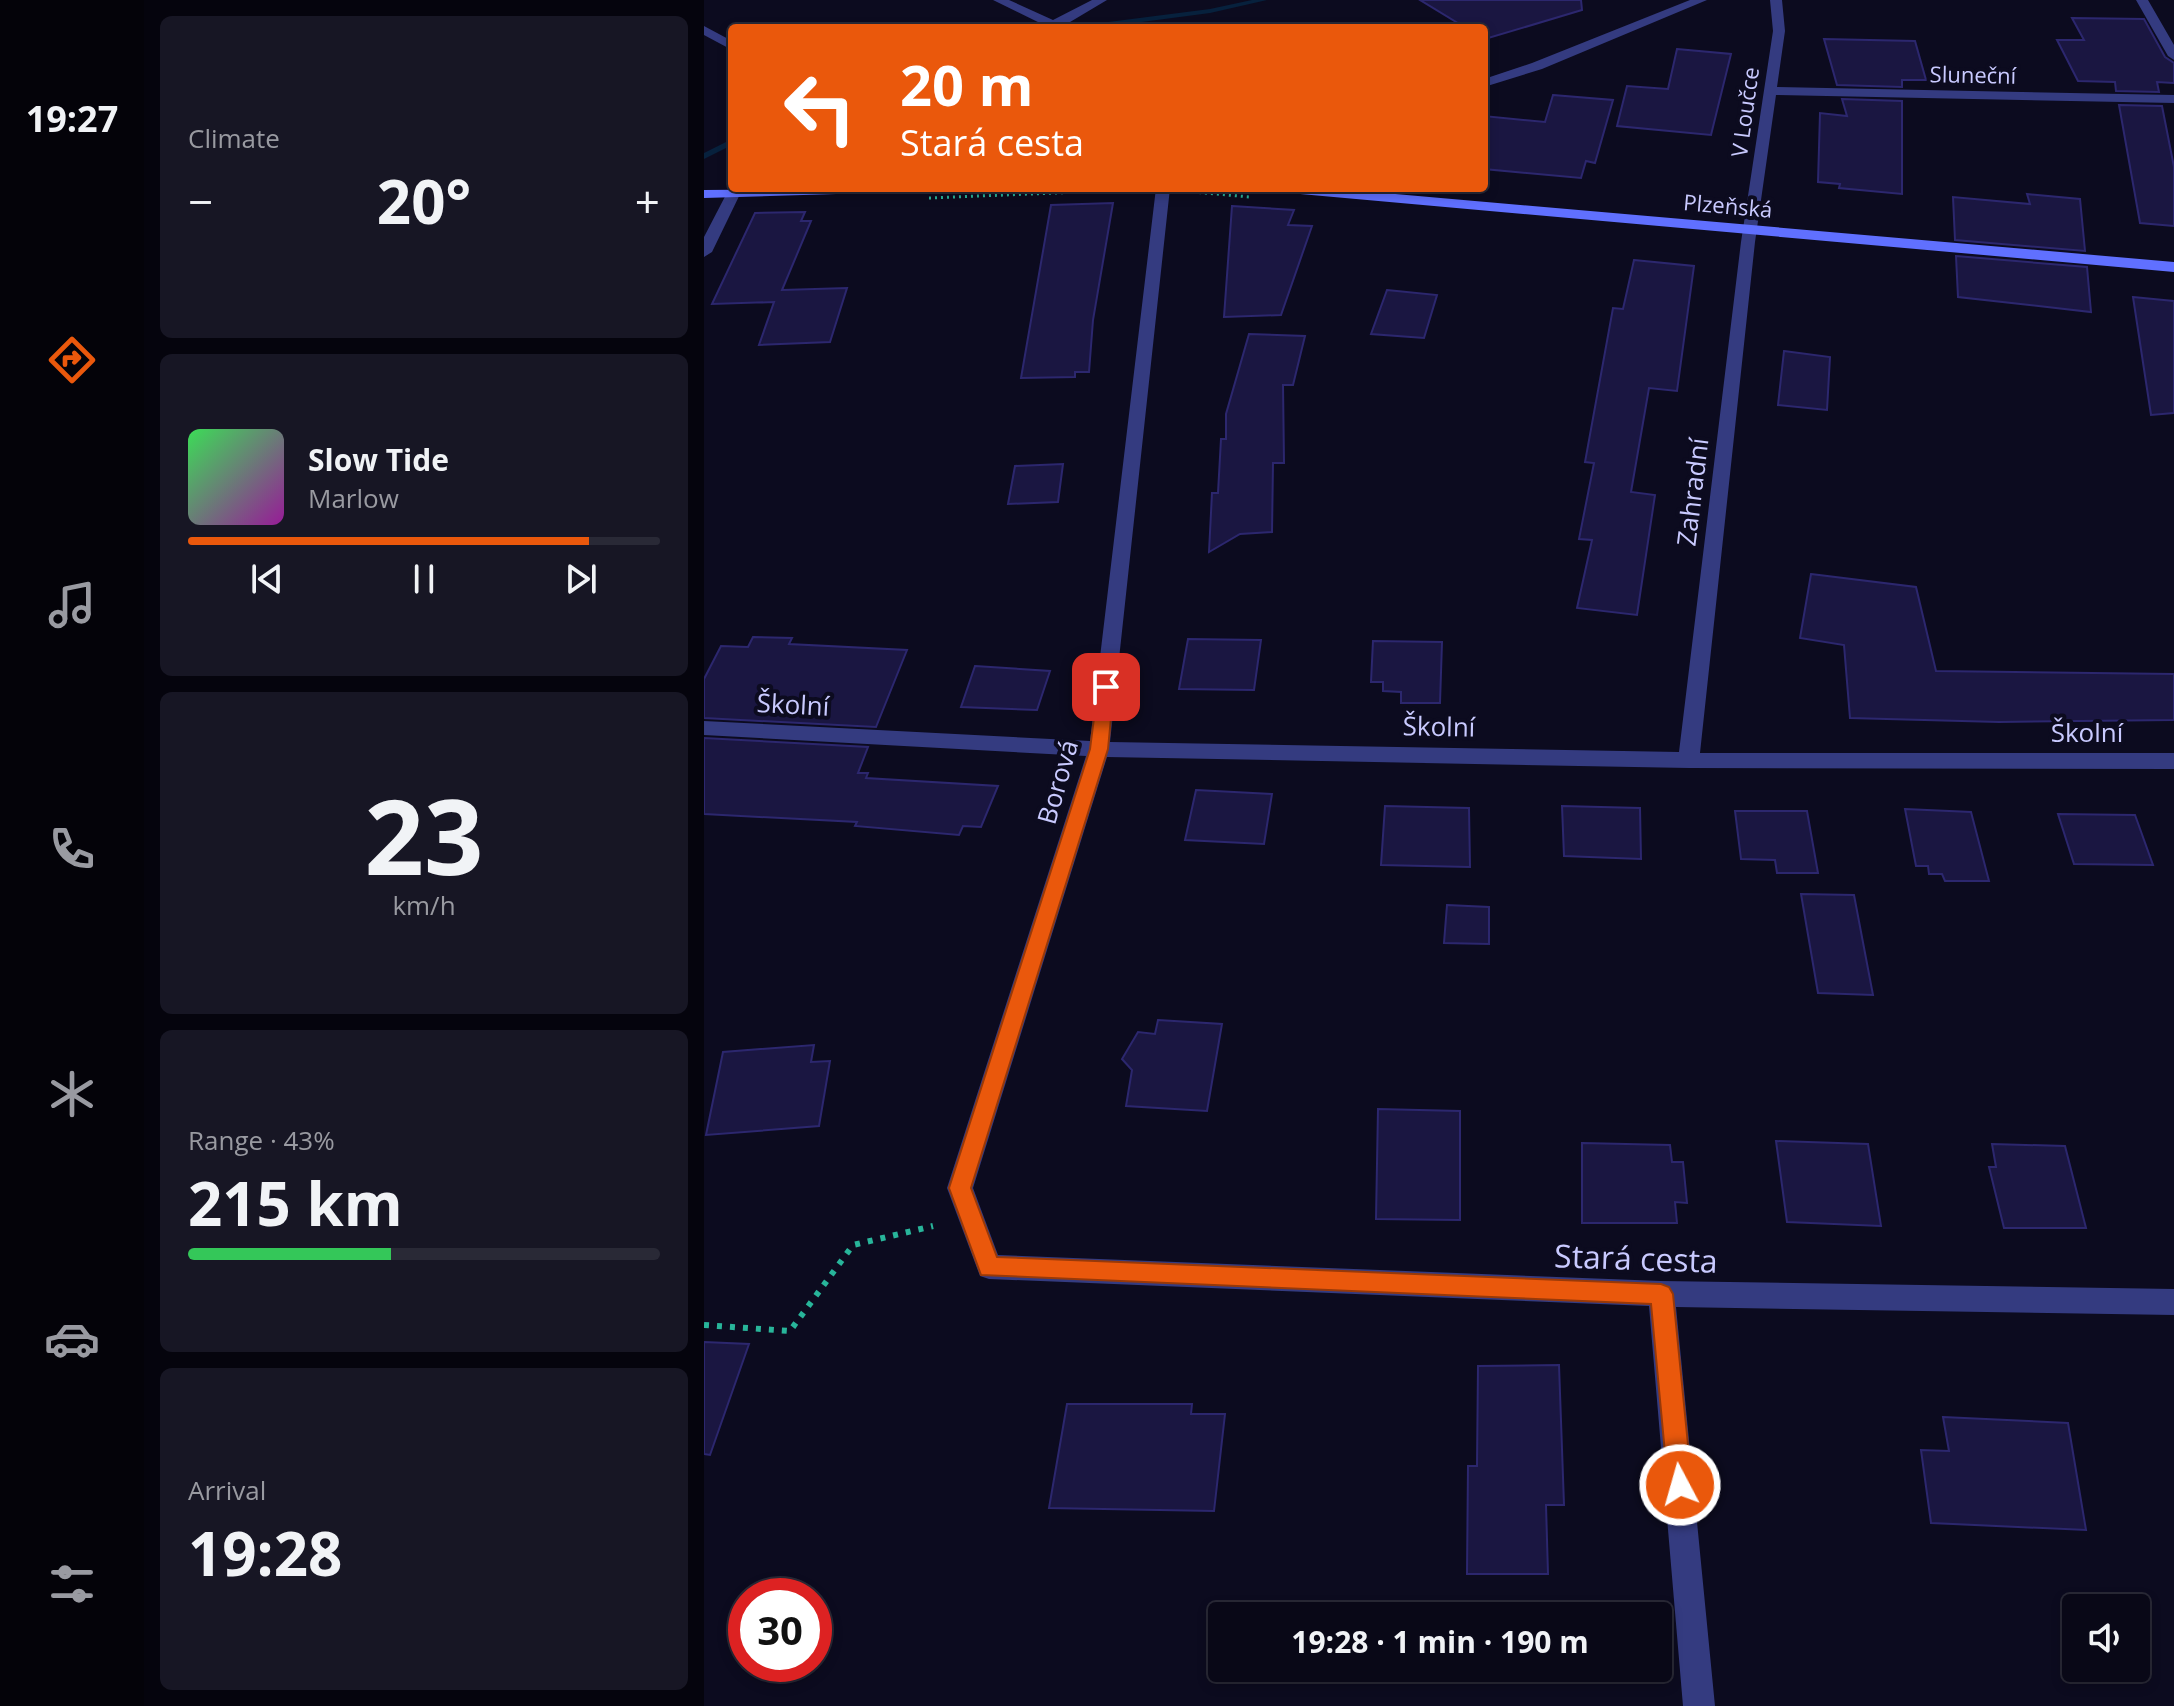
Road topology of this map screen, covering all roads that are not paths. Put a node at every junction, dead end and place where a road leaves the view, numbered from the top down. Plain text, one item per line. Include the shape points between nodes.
1 (999, 0) edge
2 (1101, 0) edge
3 (1701, 0) edge
4 (1776, 0) edge
5 (2142, 0) edge
6 (1046, 24) edge
7 (1057, 24) edge
8 (704, 30) edge
9 (728, 44) edge
10 (2174, 56) edge
11 (1488, 82) edge
12 (1771, 91) junction
13 (2174, 99) edge
14 (728, 191) edge
15 (734, 192) edge
16 (1163, 192) edge
17 (1323, 192) edge
18 (704, 194) edge
19 (1751, 230) junction
20 (704, 252) edge
21 (2174, 267) edge
22 (704, 728) edge
23 (1099, 749) junction
24 (1689, 760) junction
25 (2174, 761) edge
26 (1096, 1274) joint
27 (1661, 1294) junction
28 (2174, 1302) edge
29 (1699, 1706) edge

1 - 6 street
2 - 7 street
3 - 11 street
4 - 12 street, V Loučce via 1779,31
5 - 10 street
8 - 9 street
12 - 13 street, Sluneční
12 - 19 street, V Loučce
14 - 18 main road
15 - 20 street
16 - 23 street, Borová
17 - 19 main road, Plzeňská
19 - 21 main road, Plzeňská
19 - 24 street, Zahradní
22 - 23 street, Školní
23 - 24 street, Školní
23 - 26 street, Borová via 960,1188 989,1267
24 - 25 street, Školní
26 - 27 street, Stará cesta
27 - 28 street, Stará cesta
27 - 29 street

